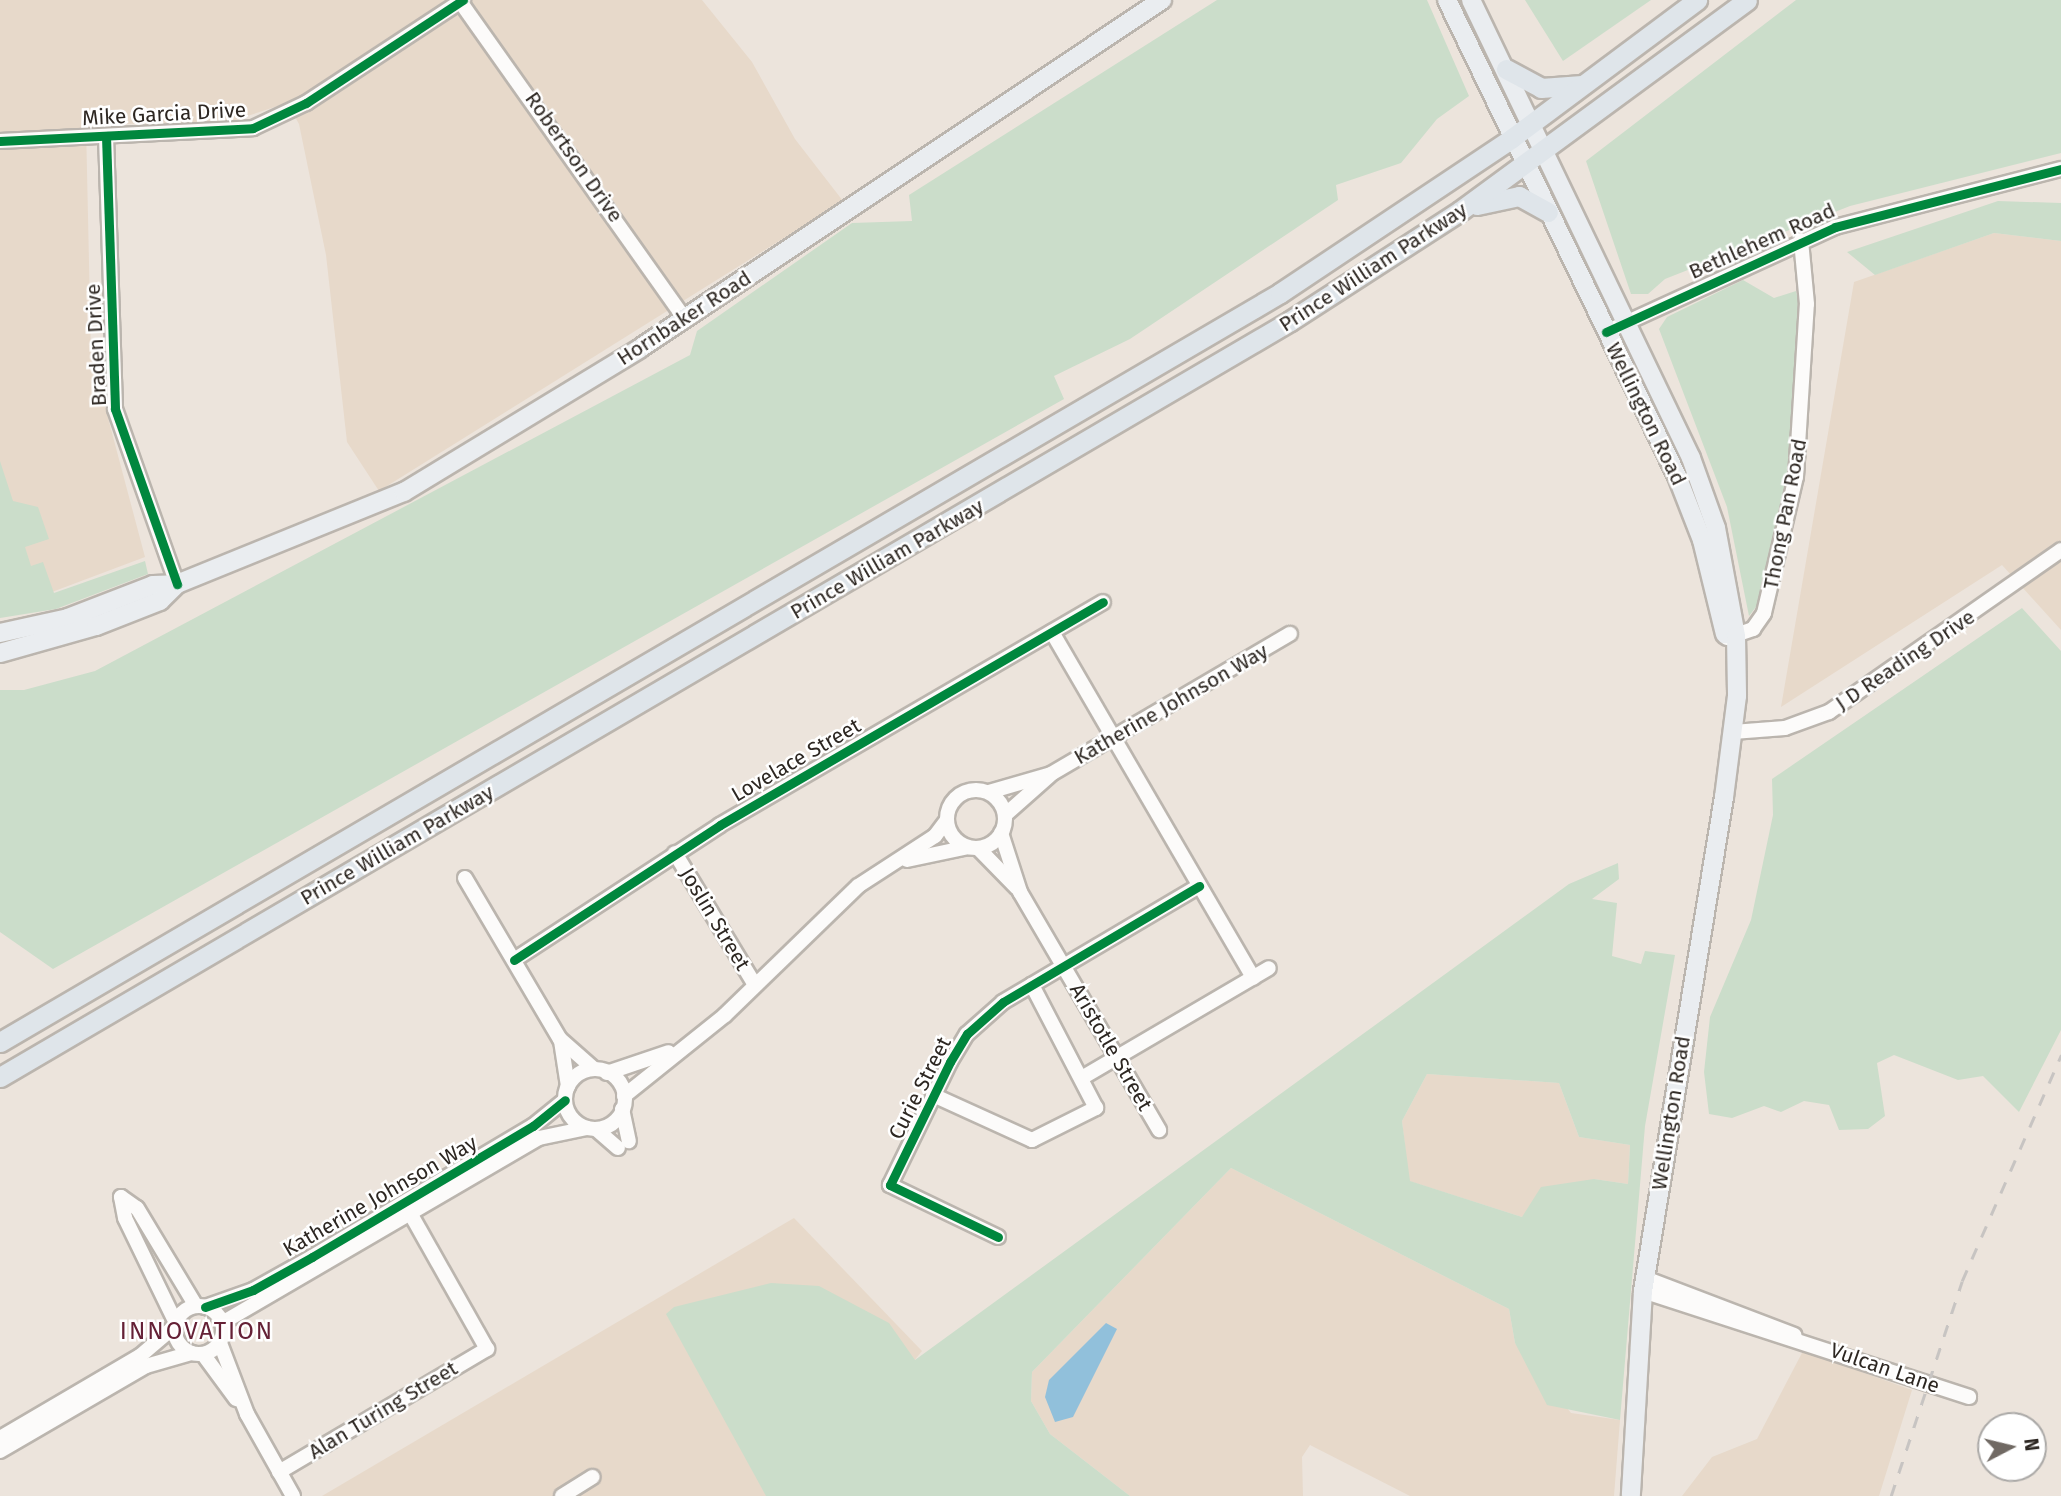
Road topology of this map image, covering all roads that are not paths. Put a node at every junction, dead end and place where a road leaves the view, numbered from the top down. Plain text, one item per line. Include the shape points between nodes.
1 (1162, 0) edge
2 (1447, 0) edge
3 (1471, 0) edge
4 (1697, 0) edge
5 (1747, 0) edge
6 (460, 1) edge
7 (1506, 69) junction
8 (1586, 84) junction
9 (1533, 123) junction
10 (106, 135) junction
11 (1512, 138) junction
12 (0, 141) edge
13 (1546, 150) junction
14 (1525, 164) junction
15 (2061, 169) edge
16 (1460, 211) junction
17 (1548, 212) junction
18 (1801, 240) junction
19 (684, 318) junction
20 (1628, 322) junction
21 (1606, 332) junction
22 (2061, 550) edge
23 (177, 584) junction
24 (1103, 602) dead end
25 (1052, 632) junction
26 (0, 633) edge
27 (1290, 634) dead end
28 (1731, 637) junction
29 (0, 653) edge
30 (1733, 732) junction
31 (1113, 737) junction
32 (1051, 774) junction
33 (989, 792) junction
34 (1005, 815) junction
35 (947, 820) junction
36 (1001, 833) junction
37 (973, 848) junction
38 (675, 853) junction
39 (892, 864) junction
40 (466, 878) dead end
41 (1199, 886) junction
42 (1020, 892) junction
43 (514, 960) junction
44 (1064, 967) junction
45 (1269, 968) dead end
46 (1253, 978) junction
47 (755, 985) junction
48 (1032, 985) junction
49 (40, 1019) junction
50 (0, 1026) edge
51 (560, 1039) junction
52 (0, 1042) edge
53 (674, 1051) junction
54 (1117, 1058) junction
55 (601, 1071) junction
56 (1084, 1076) junction
57 (0, 1077) edge
58 (567, 1093) junction
59 (933, 1095) junction
60 (623, 1103) junction
61 (592, 1128) junction
62 (1159, 1130) dead end
63 (410, 1213) junction
64 (998, 1237) dead end
65 (1644, 1284) junction
66 (201, 1306) junction
67 (222, 1323) junction
68 (176, 1325) junction
69 (220, 1343) junction
70 (197, 1353) junction
71 (1969, 1397) dead end
72 (247, 1414) junction
73 (0, 1438) edge
74 (0, 1451) edge
75 (279, 1472) junction
76 (592, 1477) dead end
77 (293, 1496) edge
78 (562, 1496) edge
79 (1631, 1496) edge

1 - 19 main road, Hornbaker Road
2 - 11 main road, Wellington Road
3 - 7 main road, Wellington Road
4 - 8 highway, Prince William Parkway
5 - 13 highway, Prince William Parkway
6 - 10 street, Mike Garcia Drive via 277,119 223,132
6 - 19 street, Robertson Drive
7 - 8 highway via 1541,88
7 - 9 main road, Wellington Road
8 - 9 highway, Prince William Parkway
9 - 11 highway, Prince William Parkway
9 - 13 main road, Wellington Road
10 - 12 street, Mike Garcia Drive
10 - 23 street, Braden Drive via 116,409
11 - 14 main road, Wellington Road
11 - 49 highway, Prince William Parkway via 1184,351
13 - 14 highway, Prince William Parkway
13 - 20 main road, Wellington Road
14 - 16 highway, Prince William Parkway
14 - 17 main road, Wellington Road
15 - 18 street, Bethlehem Road
16 - 17 highway via 1507,196
16 - 57 highway, Prince William Parkway via 1210,370
17 - 21 main road, Wellington Road
18 - 20 street, Bethlehem Road
18 - 28 street, Thong Pan Road via 1807,304 1796,477 1764,614
19 - 23 main road, Hornbaker Road via 404,492
20 - 21 street, Bethlehem Road
20 - 28 main road, Wellington Road via 1704,493
21 - 28 main road, Wellington Road via 1692,511
22 - 30 street, J D Reading Drive via 1829,712 1785,728
23 - 26 main road, Hornbaker Road via 153,585 68,618
23 - 29 main road, Hornbaker Road via 160,601 96,626
24 - 25 street, Lovelace Street
25 - 31 street
25 - 38 street, Lovelace Street
27 - 31 street, Katherine Johnson Way
28 - 30 main road, Wellington Road
30 - 65 main road, Wellington Road
31 - 32 street, Katherine Johnson Way
31 - 41 street
32 - 33 street, Katherine Johnson Way
32 - 34 street, Katherine Johnson Way
33 - 34 street
33 - 35 street via 961,793
34 - 36 street
35 - 37 street via 952,836
35 - 39 street
36 - 37 street
36 - 42 street, Aristotle Street
37 - 39 street
37 - 42 street, Aristotle Street
38 - 43 street, Lovelace Street
38 - 47 street, Joslin Street
39 - 47 street via 858,886
40 - 43 street
41 - 44 street, Curie Street
41 - 46 street
42 - 44 street, Aristotle Street
43 - 51 street
44 - 48 street, Curie Street
44 - 54 street, Aristotle Street
45 - 46 street
46 - 54 street
47 - 53 street
48 - 56 street
48 - 59 street, Curie Street via 967,1034
49 - 50 highway
49 - 52 highway, Prince William Parkway
51 - 55 street
51 - 58 street
53 - 55 street
53 - 60 street
54 - 56 street
54 - 62 street, Aristotle Street
55 - 58 street, Katherine Johnson Way
55 - 60 street
56 - 59 street via 1096,1108 1041,1140
58 - 61 street via 571,1118
58 - 66 street, Katherine Johnson Way via 533,1126 300,1263
59 - 64 street, Curie Street via 890,1185
60 - 61 street
60 - 61 street via 623,1144
61 - 63 street, Katherine Johnson Way via 539,1138
63 - 67 street, Katherine Johnson Way
63 - 75 street, Alan Turing Street via 487,1349
65 - 71 street, Vulcan Lane via 1775,1324 1801,1340
65 - 79 main road, Wellington Road
66 - 67 street
66 - 68 street
66 - 68 street via 137,1209 121,1196 125,1218
67 - 69 street
68 - 70 street via 179,1342
68 - 73 street via 140,1356
69 - 70 street
69 - 72 street
70 - 72 street
70 - 74 street via 146,1366
72 - 75 street
75 - 77 street
76 - 78 street

